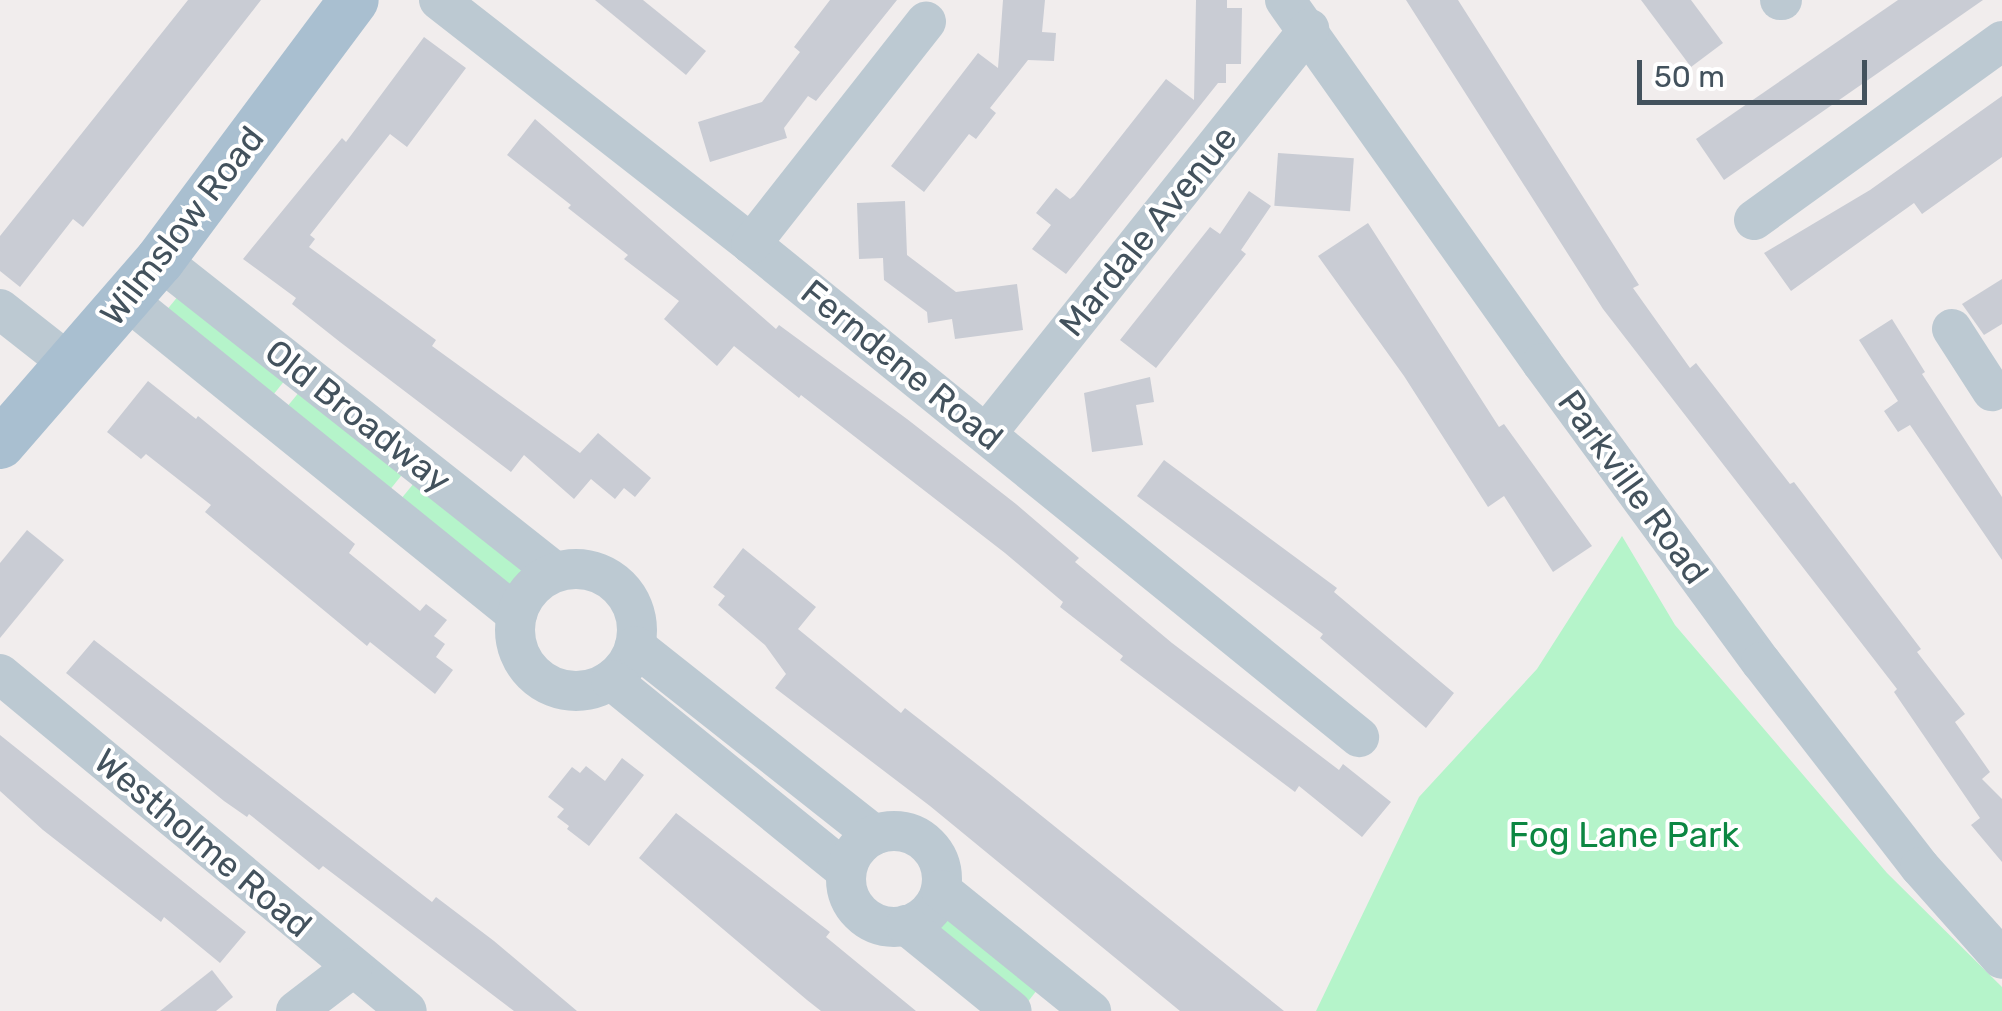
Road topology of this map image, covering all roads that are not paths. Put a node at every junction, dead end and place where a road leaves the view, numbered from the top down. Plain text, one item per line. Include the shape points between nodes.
1 (354, 0) edge
2 (439, 0) edge
3 (1298, 15) edge
4 (926, 22) dead end
5 (2002, 41) edge
6 (1754, 220) dead end
7 (751, 244) junction
8 (160, 260) junction
9 (128, 300) junction
10 (0, 309) edge
11 (1952, 329) dead end
12 (70, 364) junction
13 (1999, 394) edge
14 (986, 433) junction
15 (0, 444) edge
16 (556, 572) junction
17 (517, 615) junction
18 (635, 646) junction
19 (0, 674) edge
20 (611, 680) junction
21 (1359, 736) dead end
22 (874, 835) junction
23 (846, 870) junction
24 (940, 890) junction
25 (906, 925) junction
26 (2002, 959) edge
27 (352, 968) junction
28 (296, 1011) edge
29 (406, 1011) edge
30 (1012, 1011) edge
31 (1091, 1011) edge

1 - 8 main road, Wilmslow Road
2 - 7 street, Ferndene Road
3 - 14 street, Mardale Avenue
3 - 26 street, Parkville Road via 1761,662 1920,867
4 - 7 street
5 - 6 street
7 - 14 street, Ferndene Road
8 - 9 main road, Wilmslow Road
8 - 16 street, Old Broadway
9 - 12 main road, Wilmslow Road
9 - 17 street, Old Broadway
10 - 12 street
11 - 13 street
12 - 15 main road, Wilmslow Road
14 - 21 street, Ferndene Road
16 - 17 street via 529,591
16 - 18 street via 597,572 616,583 637,619
17 - 20 street via 522,660 536,676 572,691
18 - 20 street
18 - 22 street
19 - 27 street, Westholme Road
20 - 23 street
22 - 23 street via 858,846
22 - 24 street via 896,831 922,840 939,862
23 - 25 street via 852,902 862,914
24 - 25 street via 928,912
24 - 31 street
25 - 30 street
27 - 28 street
27 - 29 street, Westholme Road

